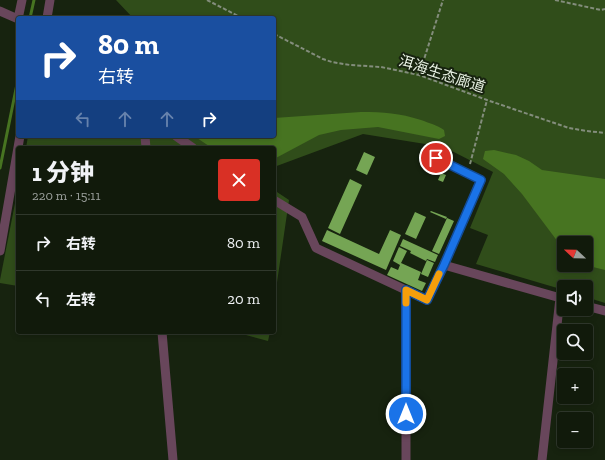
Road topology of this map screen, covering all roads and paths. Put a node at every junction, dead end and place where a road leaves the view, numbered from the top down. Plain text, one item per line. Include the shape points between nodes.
1 (22, 0) edge
2 (50, 0) edge
3 (207, 0) edge
4 (443, 0) edge
5 (555, 0) edge
6 (605, 9) edge
7 (0, 12) edge
8 (19, 16) edge
9 (47, 16) edge
10 (238, 16) edge
11 (16, 18) edge
12 (276, 35) edge
13 (419, 75) junction
14 (487, 100) junction
15 (605, 132) edge
16 (178, 138) edge
17 (189, 146) edge
18 (436, 158) dead end
19 (16, 159) edge
20 (468, 173) junction
21 (276, 201) edge
22 (0, 250) edge
23 (444, 265) junction
24 (406, 290) junction
25 (557, 297) edge
26 (593, 308) edge
27 (605, 311) edge
28 (560, 316) edge
29 (162, 334) edge
30 (173, 460) edge
31 (406, 460) edge
32 (542, 460) edge

1 - 8 street
2 - 9 street
3 - 10 path
4 - 13 path
5 - 6 path
7 - 11 street
12 - 13 path, 洱海生态廊道 via 332,62 381,67
13 - 14 path, 洱海生态廊道
14 - 15 path, 洱海生态廊道 via 569,128
14 - 20 path
16 - 17 street
18 - 20 street
19 - 22 street
20 - 23 street via 481,180
21 - 24 street via 302,217 316,248
23 - 24 street via 427,300
23 - 25 street
24 - 31 street
26 - 27 street
28 - 32 street
29 - 30 street

